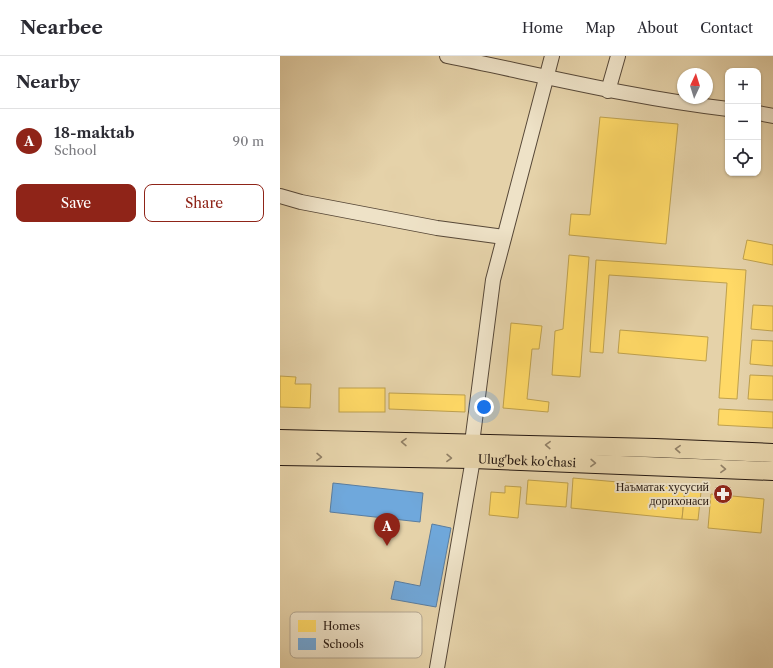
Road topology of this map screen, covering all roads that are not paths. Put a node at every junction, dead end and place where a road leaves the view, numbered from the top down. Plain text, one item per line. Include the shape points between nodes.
1 (447, 56) edge
2 (552, 56) edge
3 (618, 56) edge
4 (546, 76) junction
5 (608, 91) junction
6 (725, 109) edge
7 (761, 114) edge
8 (773, 116) edge
9 (280, 196) edge
10 (504, 237) junction
11 (280, 440) edge
12 (472, 451) junction
13 (773, 453) edge
14 (280, 456) edge
15 (773, 471) edge
16 (437, 668) edge

1 - 4 street
2 - 4 street
3 - 5 street
4 - 5 street
4 - 10 street
5 - 6 street
7 - 8 street
9 - 10 street via 437,228
10 - 12 street via 492,280
12 -> 11 main road, Ulug'bek ko'chasi
13 -> 12 main road, Ulug'bek ko'chasi via 655,448
14 -> 12 main road, Ulug'bek ko'chasi
12 -> 15 main road, Ulug'bek ko'chasi
12 - 16 street

